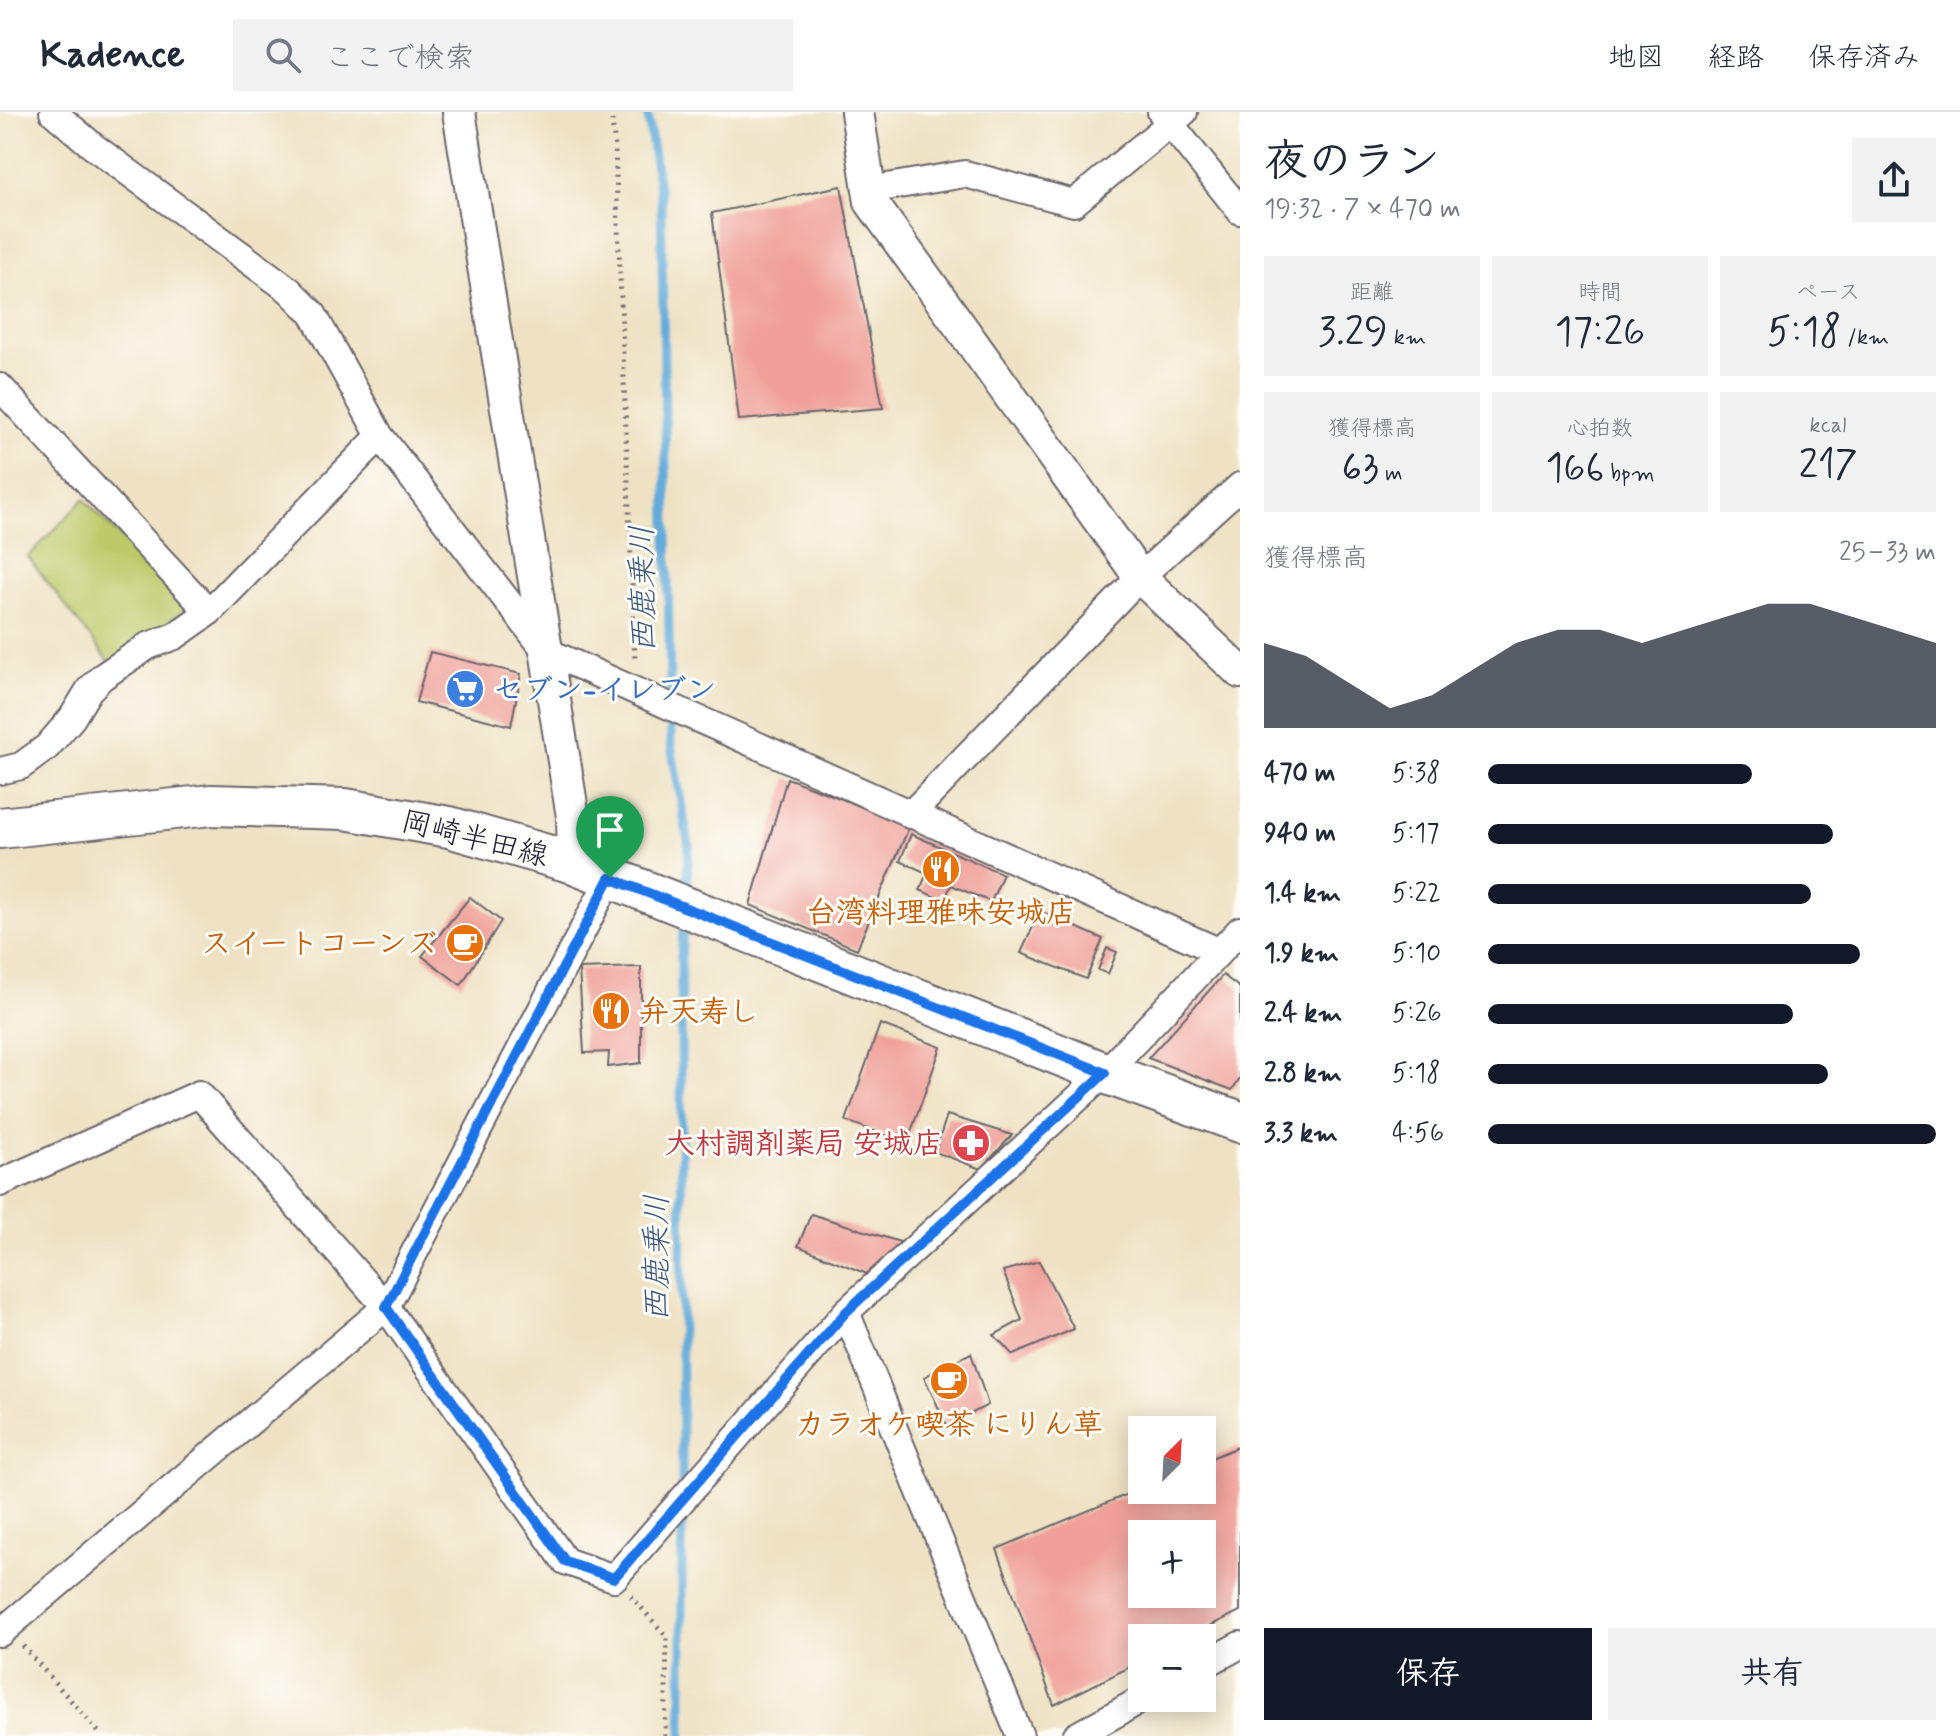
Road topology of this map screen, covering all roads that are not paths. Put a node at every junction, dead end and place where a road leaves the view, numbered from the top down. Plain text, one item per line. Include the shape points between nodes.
1 (53, 112) edge
2 (459, 112) edge
3 (857, 112) edge
4 (1172, 116) edge
5 (869, 190) junction
6 (1240, 211) edge
7 (0, 387) edge
8 (380, 436) junction
9 (1240, 486) edge
10 (1140, 577) junction
11 (209, 612) junction
12 (546, 651) junction
13 (1240, 672) edge
14 (0, 771) edge
15 (910, 815) junction
16 (0, 828) edge
17 (574, 863) junction
18 (610, 878) junction
19 (1240, 930) edge
20 (1218, 951) junction
21 (1105, 1073) junction
22 (1240, 1122) edge
23 (0, 1183) edge
24 (386, 1307) junction
25 (846, 1312) junction
26 (2, 1627) edge
27 (1240, 1645) edge
28 (1216, 1658) edge
29 (1128, 1707) edge
30 (1020, 1736) edge
31 (1076, 1736) edge

1 - 8 street via 289,290 313,314
2 - 12 street
3 - 5 street
4 - 5 street via 1074,203 965,174
4 - 6 street
5 - 10 street via 871,202
7 - 11 street
8 - 11 street
8 - 12 street
9 - 10 street
10 - 13 street
10 - 15 street
11 - 14 street via 102,677 47,747 21,766
12 - 15 street
12 - 17 street via 573,817
15 - 20 street
16 - 17 main road, 岡崎半田線 via 211,805 345,809 449,827
17 - 18 main road, 岡崎半田線
18 - 21 main road, 岡崎半田線
18 - 24 street
19 - 20 street
20 - 21 street
21 - 22 main road, 岡崎半田線
21 - 25 street
23 - 24 street via 199,1094
24 - 25 street via 565,1561 614,1578
24 - 26 street
25 - 30 street
27 - 28 street
29 - 31 street

